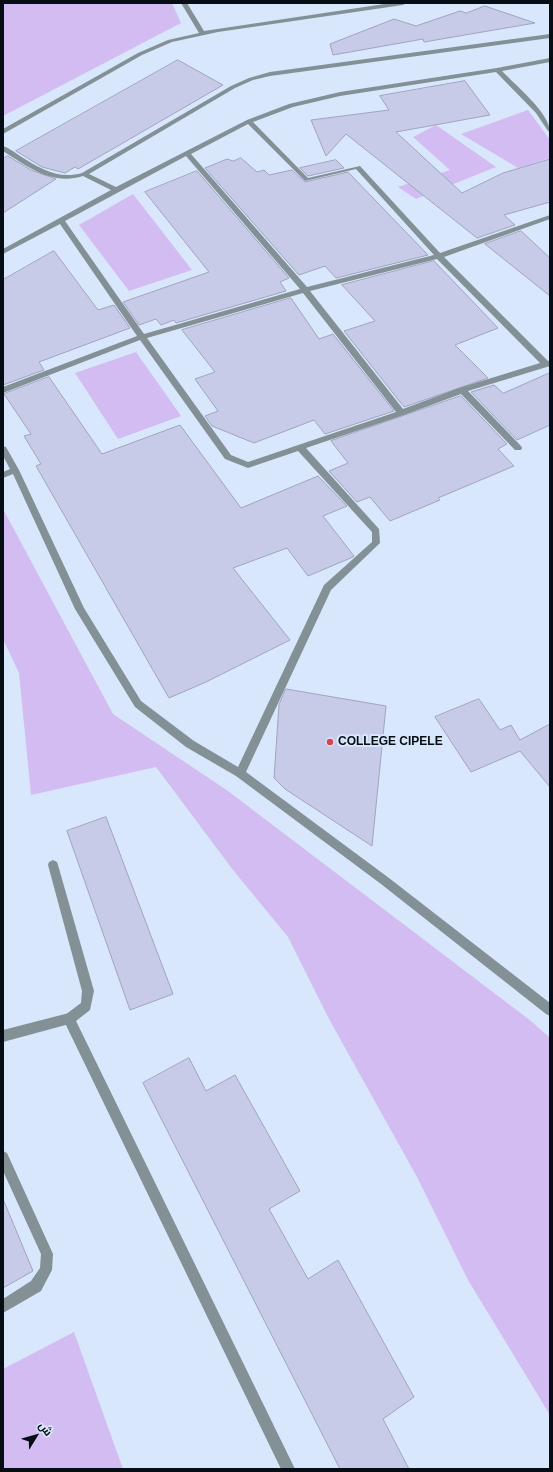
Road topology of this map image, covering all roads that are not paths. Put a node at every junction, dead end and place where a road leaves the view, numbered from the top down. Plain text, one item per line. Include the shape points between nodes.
1 (184, 3) edge
2 (403, 3) edge
3 (202, 33) junction
4 (550, 36) edge
5 (550, 60) edge
6 (497, 70) junction
7 (248, 121) junction
8 (550, 130) edge
9 (3, 132) edge
10 (3, 148) edge
11 (187, 153) junction
12 (84, 174) junction
13 (116, 190) junction
14 (550, 217) edge
15 (62, 220) junction
16 (3, 252) edge
17 (439, 256) junction
18 (305, 290) junction
19 (142, 338) junction
20 (548, 363) edge
21 (3, 390) edge
22 (462, 390) junction
23 (401, 413) junction
24 (300, 447) junction
25 (518, 448) dead end
26 (3, 449) edge
27 (15, 470) junction
28 (3, 475) edge
29 (240, 773) junction
30 (53, 865) dead end
31 (550, 1010) edge
32 (70, 1019) junction
33 (3, 1036) edge
34 (3, 1157) edge
35 (3, 1306) edge
36 (288, 1469) edge

1 - 3 street
2 - 3 street
3 - 9 street via 170,41 140,54
4 - 12 street via 270,74 251,79
5 - 6 street
6 - 7 street via 340,94 291,105
6 - 8 street via 538,112
7 - 11 street
7 - 17 street via 307,180 358,167
10 - 12 street via 52,177 72,178
11 - 13 street
11 - 18 street
12 - 13 street
13 - 15 street
14 - 17 street
15 - 16 street
15 - 19 street
17 - 18 street
17 - 20 street
18 - 19 street
18 - 23 street
19 - 21 street
19 - 24 street via 228,457 248,465
20 - 22 street
22 - 23 street
22 - 25 street
23 - 24 street
24 - 29 street via 376,531 376,543 327,588
26 - 27 street
27 - 28 street
27 - 29 street via 80,609 138,704 190,744
29 - 31 street via 386,881
30 - 32 street via 88,990 86,1006
32 - 33 street
32 - 36 street
34 - 35 street via 47,1254 46,1270 36,1286

